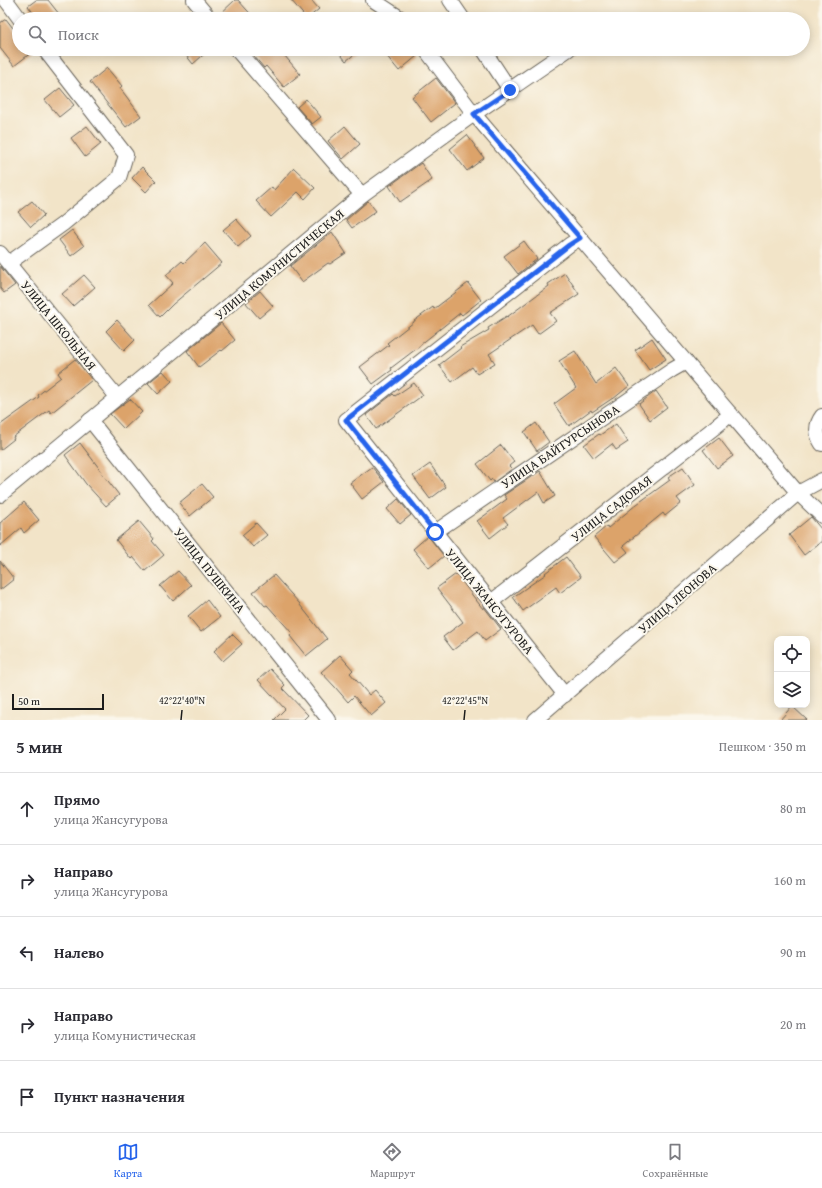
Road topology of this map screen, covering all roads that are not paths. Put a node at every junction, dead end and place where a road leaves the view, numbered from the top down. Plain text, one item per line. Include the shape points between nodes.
1 (6, 0) edge
2 (194, 0) edge
3 (373, 0) edge
4 (450, 0) edge
5 (15, 12) edge
6 (204, 12) edge
7 (391, 12) edge
8 (458, 12) edge
9 (49, 56) edge
10 (242, 56) edge
11 (430, 56) edge
12 (488, 56) edge
13 (559, 56) edge
14 (510, 90) junction
15 (474, 114) junction
16 (362, 195) junction
17 (580, 238) junction
18 (4, 258) edge
19 (686, 362) junction
20 (118, 398) junction
21 (731, 414) junction
22 (822, 416) edge
23 (90, 420) junction
24 (822, 444) edge
25 (822, 480) edge
26 (798, 493) junction
27 (0, 495) edge
28 (822, 516) edge
29 (435, 532) junction
30 (491, 602) junction
31 (565, 695) junction
32 (329, 720) edge
33 (534, 720) edge

1 - 5 street
2 - 6 street
3 - 7 street
4 - 8 street
9 - 18 street via 126,155 119,178 63,224
10 - 16 street
11 - 15 street
12 - 14 street
13 - 14 street, УЛИЦА КОМУНИСТИЧЕСКАЯ
14 - 15 street, УЛИЦА КОМУНИСТИЧЕСКАЯ
15 - 16 street, УЛИЦА КОМУНИСТИЧЕСКАЯ
15 - 17 street
16 - 20 street, УЛИЦА КОМУНИСТИЧЕСКАЯ
17 - 19 street
17 - 29 street, УЛИЦА ЖАНСУГУРОВА via 346,420
18 - 20 street, УЛИЦА ШКОЛЬНАЯ
19 - 21 street
19 - 29 street, УЛИЦА БАЙТУРСЫНОВА
20 - 23 street, УЛИЦА КОМУНИСТИЧЕСКАЯ
21 - 26 street
21 - 30 street, УЛИЦА САДОВАЯ
22 - 24 street via 816,429
23 - 27 street, УЛИЦА КОМУНИСТИЧЕСКАЯ
23 - 32 street, УЛИЦА ПУШКИНА
25 - 26 street, УЛИЦА ЛЕОНОВА
26 - 28 street
26 - 31 street, УЛИЦА ЛЕОНОВА
29 - 30 street, УЛИЦА ЖАНСУГУРОВА
30 - 31 street, УЛИЦА ЖАНСУГУРОВА
31 - 33 street, УЛИЦА ЛЕОНОВА

